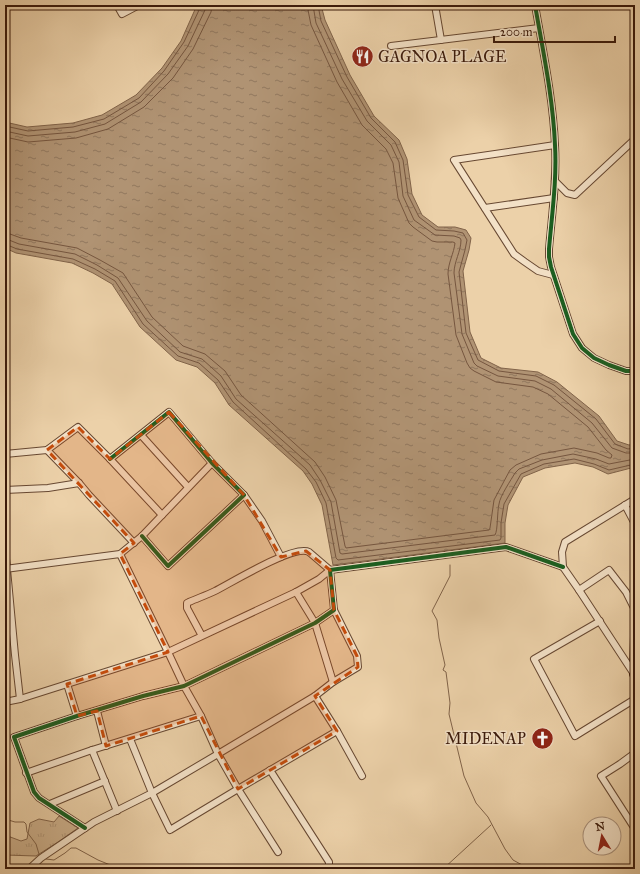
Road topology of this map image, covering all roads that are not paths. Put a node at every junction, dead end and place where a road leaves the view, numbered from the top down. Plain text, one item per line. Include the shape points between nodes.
1 (117, 5) edge
2 (139, 5) edge
3 (436, 5) edge
4 (534, 5) edge
5 (539, 28) junction
6 (440, 40) junction
7 (391, 46) dead end
8 (635, 139) edge
9 (555, 145) junction
10 (555, 181) junction
11 (554, 198) junction
12 (485, 208) junction
13 (554, 275) junction
14 (635, 371) edge
15 (141, 435) junction
16 (47, 450) junction
17 (5, 454) edge
18 (110, 460) junction
19 (212, 463) junction
20 (79, 483) junction
21 (188, 487) junction
22 (5, 490) edge
23 (244, 495) junction
24 (635, 499) edge
25 (625, 505) junction
26 (162, 515) junction
27 (635, 524) edge
28 (142, 536) junction
29 (134, 543) junction
30 (5, 548) edge
31 (120, 554) junction
32 (281, 557) junction
33 (563, 567) junction
34 (6, 569) edge
35 (330, 570) junction
36 (579, 590) junction
37 (296, 592) junction
38 (334, 610) junction
39 (635, 610) edge
40 (600, 621) junction
41 (315, 623) junction
42 (202, 636) junction
43 (635, 637) edge
44 (168, 652) junction
45 (635, 675) edge
46 (334, 682) junction
47 (67, 684) junction
48 (184, 686) junction
49 (315, 696) junction
50 (20, 699) junction
51 (635, 699) edge
52 (5, 702) edge
53 (97, 711) junction
54 (77, 716) junction
55 (201, 716) junction
56 (337, 731) junction
57 (130, 739) junction
58 (106, 746) junction
59 (92, 750) junction
60 (635, 753) edge
61 (218, 754) junction
62 (270, 770) junction
63 (26, 773) junction
64 (362, 776) dead end
65 (105, 781) junction
66 (238, 788) junction
67 (152, 793) junction
68 (50, 804) junction
69 (116, 810) junction
70 (85, 828) junction
71 (635, 829) edge
72 (278, 852) dead end
73 (29, 869) edge
74 (329, 869) edge

1 - 2 street via 122,14
3 - 6 street
4 - 5 street
5 - 6 street
5 - 9 street
6 - 7 street
8 - 10 street via 575,195 567,193
9 - 10 street
9 - 12 street via 454,160
10 - 11 street
11 - 12 street
11 - 13 street via 549,257
12 - 13 street via 514,254 538,271
13 - 14 street via 572,334 582,348 594,358 609,365 626,371
15 - 18 street
15 - 19 street via 169,412
15 - 21 street
16 - 17 street
16 - 18 street via 78,427
16 - 20 street
18 - 26 street
19 - 21 street
19 - 23 street
20 - 22 street via 48,488
20 - 29 street
21 - 26 street
23 - 28 street via 168,566
23 - 32 street via 262,521
24 - 25 street
25 - 27 street
25 - 33 street via 565,542 562,552
26 - 28 street
28 - 29 street
29 - 31 street
30 - 34 street
31 - 34 street
31 - 44 street
32 - 35 street via 306,551
32 - 42 street via 187,603 187,608
33 - 35 street via 506,547
33 - 36 street
34 - 50 street
35 - 37 street
35 - 38 street
36 - 39 street via 609,570 626,592
36 - 40 street
37 - 41 street
37 - 42 street
38 - 41 street
38 - 46 street via 357,656 358,666
40 - 45 street
40 - 51 street via 534,659 575,736
41 - 46 street
41 - 48 street
42 - 44 street
43 - 45 main road
44 - 47 street
44 - 48 street
46 - 49 street
47 - 50 street
47 - 54 street
48 - 53 street
48 - 55 street
49 - 56 street
49 - 61 street
50 - 52 street
53 - 54 street
53 - 58 street
54 - 63 street via 14,737
55 - 57 street
55 - 61 street
56 - 62 street
56 - 64 street
57 - 58 street
57 - 67 street
58 - 59 street
59 - 63 street
59 - 65 street
60 - 71 street via 601,776
61 - 66 street
61 - 67 street
62 - 66 street
62 - 74 street via 328,862
63 - 68 street via 34,792
65 - 68 street
65 - 69 street
66 - 67 street via 170,830
66 - 72 street
67 - 69 street
68 - 70 street
69 - 70 street
70 - 73 street

